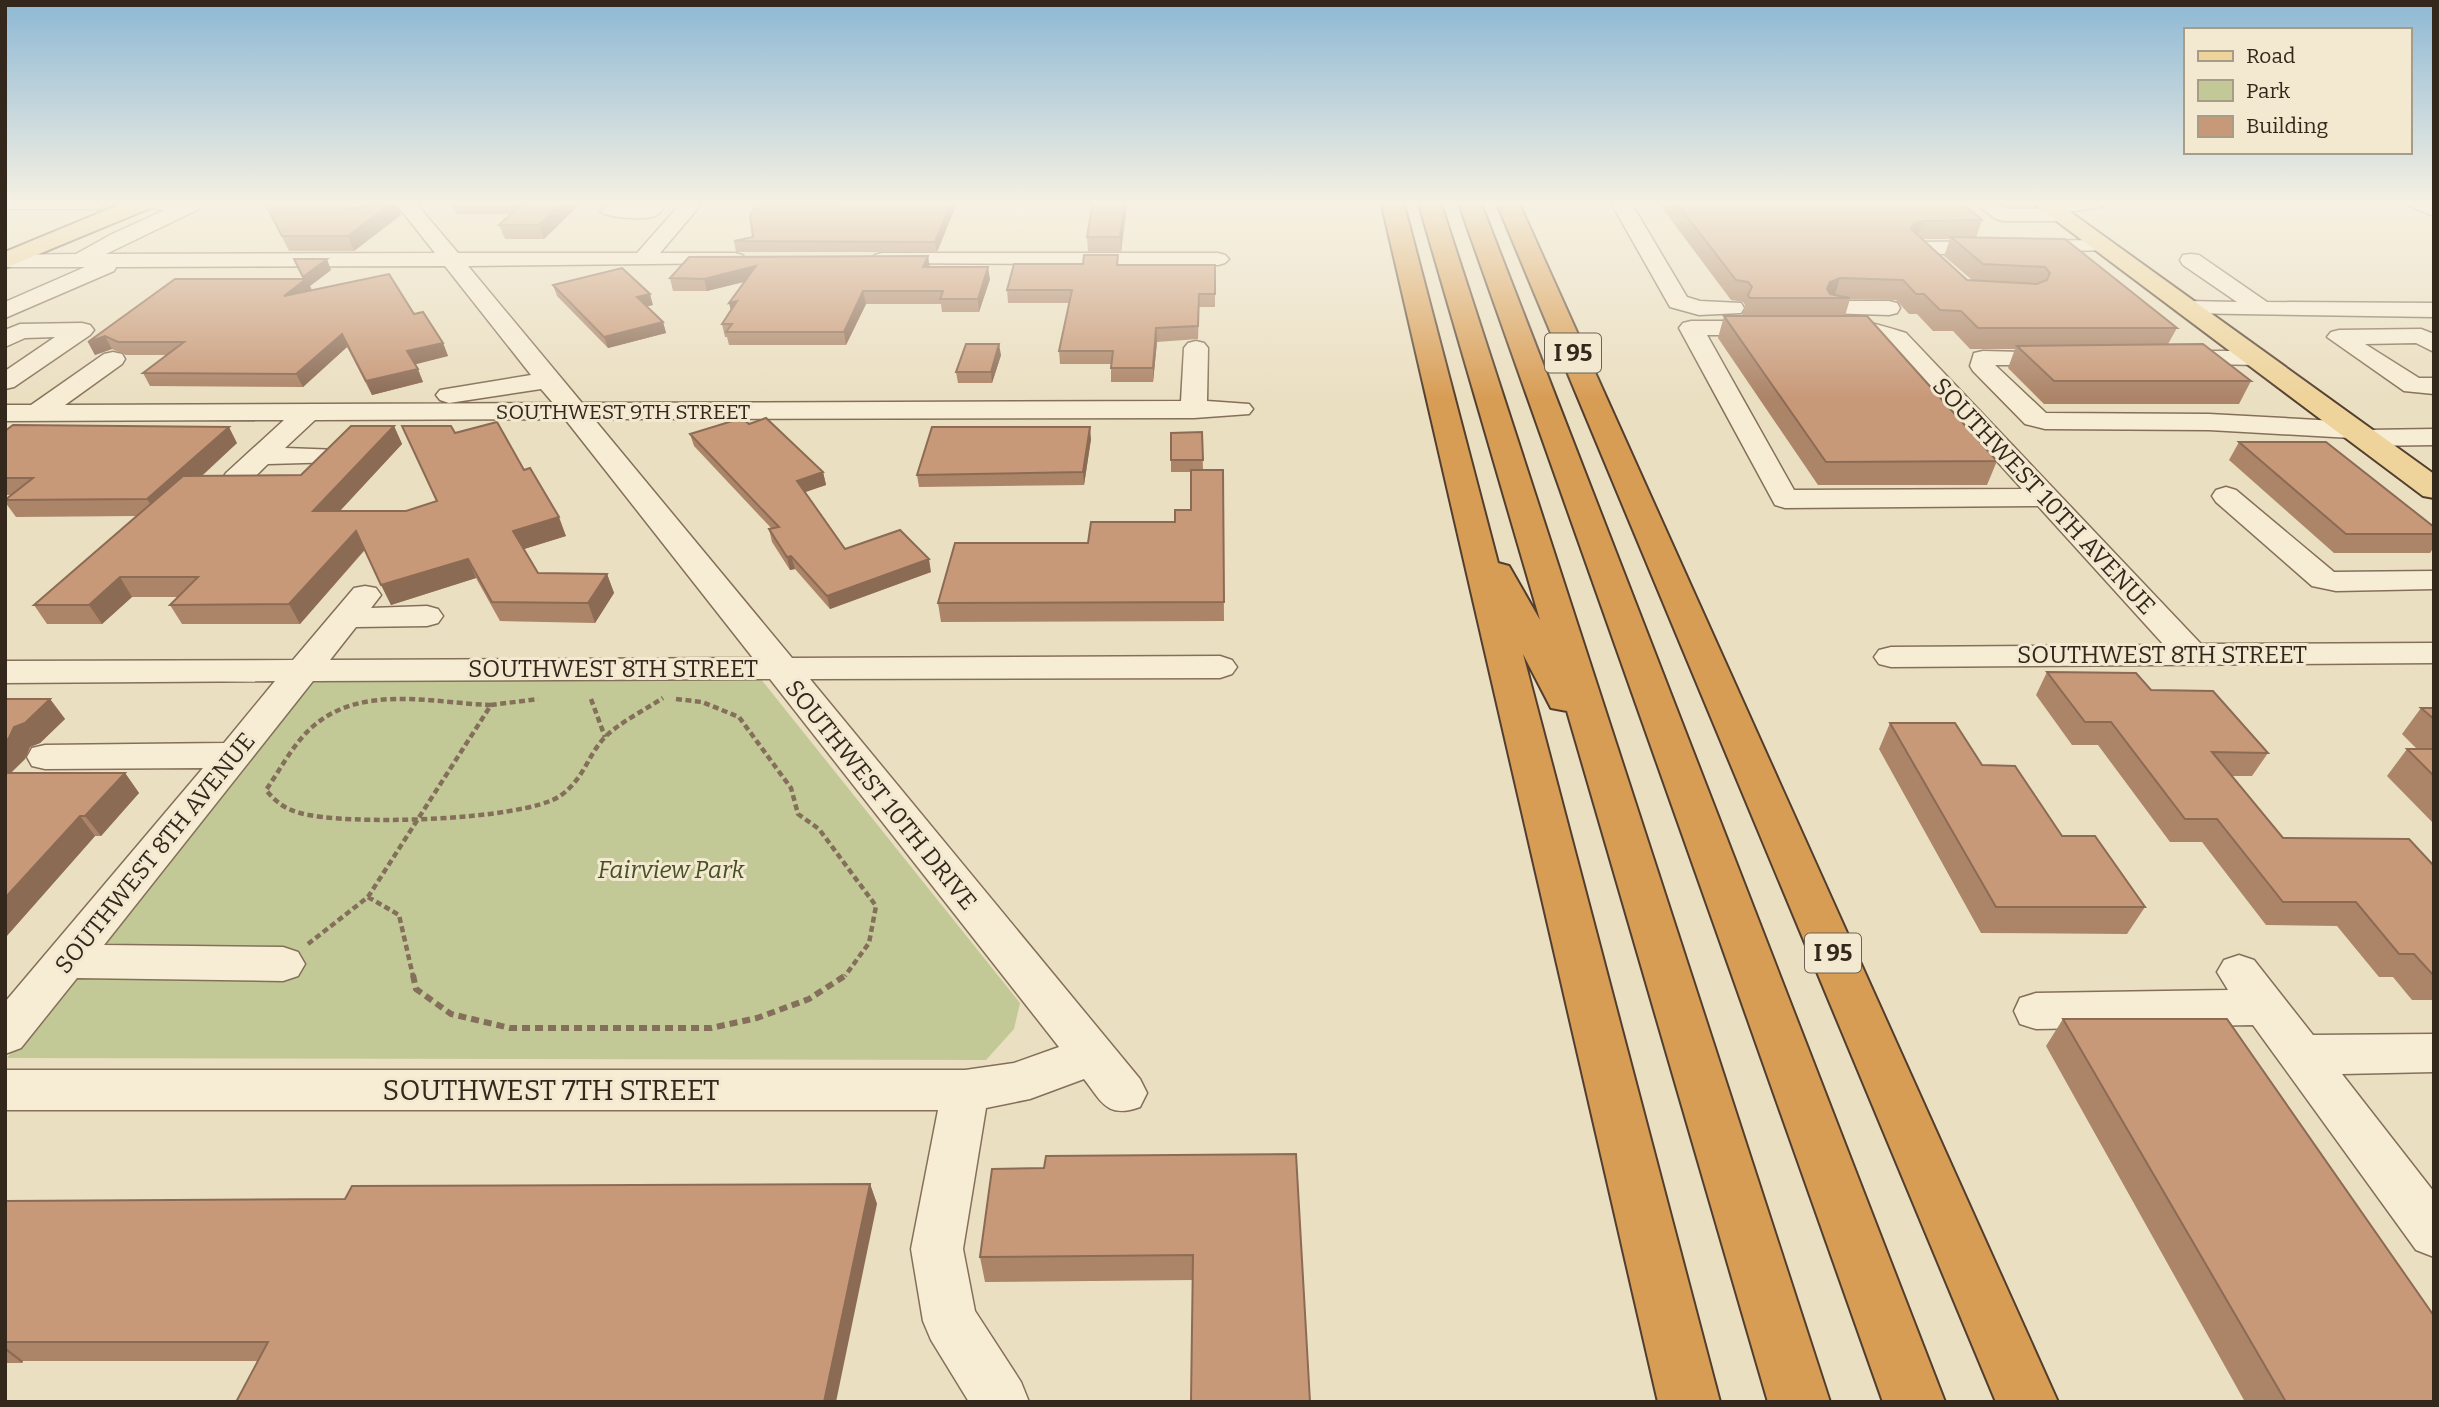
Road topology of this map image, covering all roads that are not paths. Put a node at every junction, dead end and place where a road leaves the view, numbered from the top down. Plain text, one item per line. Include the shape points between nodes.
1 (105, 267) edge
2 (145, 267) edge
3 (204, 267) edge
4 (269, 267) edge
5 (335, 267) edge
6 (456, 267) edge
7 (1408, 267) edge
8 (1449, 267) edge
9 (1493, 267) edge
10 (1535, 267) edge
11 (1658, 267) edge
12 (1938, 267) edge
13 (2131, 267) edge
14 (2200, 267) edge
15 (1958, 284) edge
16 (1889, 308) edge
17 (2187, 308) junction
18 (2260, 309) junction
19 (2434, 310) edge
20 (5, 311) edge
21 (5, 340) edge
22 (2434, 345) edge
23 (1196, 348) dead end
24 (2080, 358) edge
25 (2149, 358) edge
26 (2256, 358) junction
27 (113, 359) edge
28 (550, 380) junction
29 (5, 382) edge
30 (2423, 386) edge
31 (1240, 409) dead end
32 (1195, 410) junction
33 (431, 412) junction
34 (575, 412) junction
35 (307, 413) junction
36 (15, 415) edge
37 (2434, 429) edge
38 (2359, 434) junction
39 (2434, 437) edge
40 (260, 456) junction
41 (330, 456) edge
42 (236, 479) edge
43 (2434, 489) edge
44 (2226, 496) dead end
45 (2045, 497) junction
46 (1471, 524) junction
47 (2434, 580) edge
48 (427, 617) dead end
49 (2434, 653) edge
50 (2191, 654) junction
51 (1891, 657) dead end
52 (1220, 667) dead end
53 (779, 668) junction
54 (305, 670) junction
55 (5, 671) edge
56 (236, 755) junction
57 (45, 757) dead end
58 (1606, 775) junction
59 (66, 961) junction
60 (283, 964) road end
61 (2036, 1011) dead end
62 (5, 1035) edge
63 (1090, 1053) junction
64 (2434, 1053) edge
65 (2301, 1055) junction
66 (5, 1090) edge
67 (965, 1090) junction
68 (1123, 1093) dead end
69 (2434, 1233) edge
70 (1001, 1402) edge
71 (1689, 1402) edge
72 (1798, 1402) edge
73 (1914, 1402) edge
74 (2027, 1402) edge

1 - 20 street
2 - 3 street via 139,271 198,271
4 - 5 street via 264,271
6 - 28 street, SOUTHWEST 10TH DRIVE
7 - 46 highway
8 - 58 highway
9 - 73 highway
10 - 74 highway, I 95
11 - 45 street via 1678,302 1783,318 1691,328 1785,499
12 - 15 street
13 - 17 main road
14 - 18 street
16 - 45 street, SOUTHWEST 10TH AVENUE via 1810,318 1898,338
17 - 18 street
17 - 26 main road
18 - 19 street
21 - 29 street via 20,331 82,330
22 - 30 street via 2421,336 2339,337
23 - 32 street
24 - 38 street via 1983,358 1982,366 2034,418 2045,421 2208,422
25 - 26 street
26 - 38 main road
27 - 36 street
28 - 33 street via 449,395
28 - 34 street, SOUTHWEST 10TH DRIVE
30 - 37 street via 2407,395
31 - 32 street, SOUTHWEST 9TH STREET
32 - 34 street, SOUTHWEST 9TH STREET
33 - 34 street, SOUTHWEST 9TH STREET
33 - 35 street, SOUTHWEST 9TH STREET
34 - 53 street, SOUTHWEST 10TH DRIVE
35 - 36 street, SOUTHWEST 9TH STREET
35 - 40 street
38 - 39 street
38 - 43 main road
40 - 41 street
40 - 42 street
44 - 47 street via 2323,579
45 - 50 street, SOUTHWEST 10TH AVENUE
46 - 58 highway
46 - 71 highway
48 - 54 street, SOUTHWEST 8TH AVENUE via 356,606
49 - 50 street, SOUTHWEST 8TH STREET
50 - 51 street, SOUTHWEST 8TH STREET
52 - 53 street, SOUTHWEST 8TH STREET
53 - 54 street, SOUTHWEST 8TH STREET
53 - 63 street, SOUTHWEST 10TH DRIVE
54 - 55 street, SOUTHWEST 8TH STREET
54 - 56 street, SOUTHWEST 8TH AVENUE
56 - 57 street
56 - 59 street, SOUTHWEST 8TH AVENUE
58 - 72 highway
59 - 60 street
59 - 62 street, SOUTHWEST 8TH AVENUE
61 - 65 street via 2252,989
63 - 67 street, SOUTHWEST 7TH STREET via 1023,1083
63 - 68 street, SOUTHWEST 10TH DRIVE
64 - 65 street
65 - 69 street
66 - 67 street, SOUTHWEST 7TH STREET
67 - 70 street via 937,1249 950,1321

